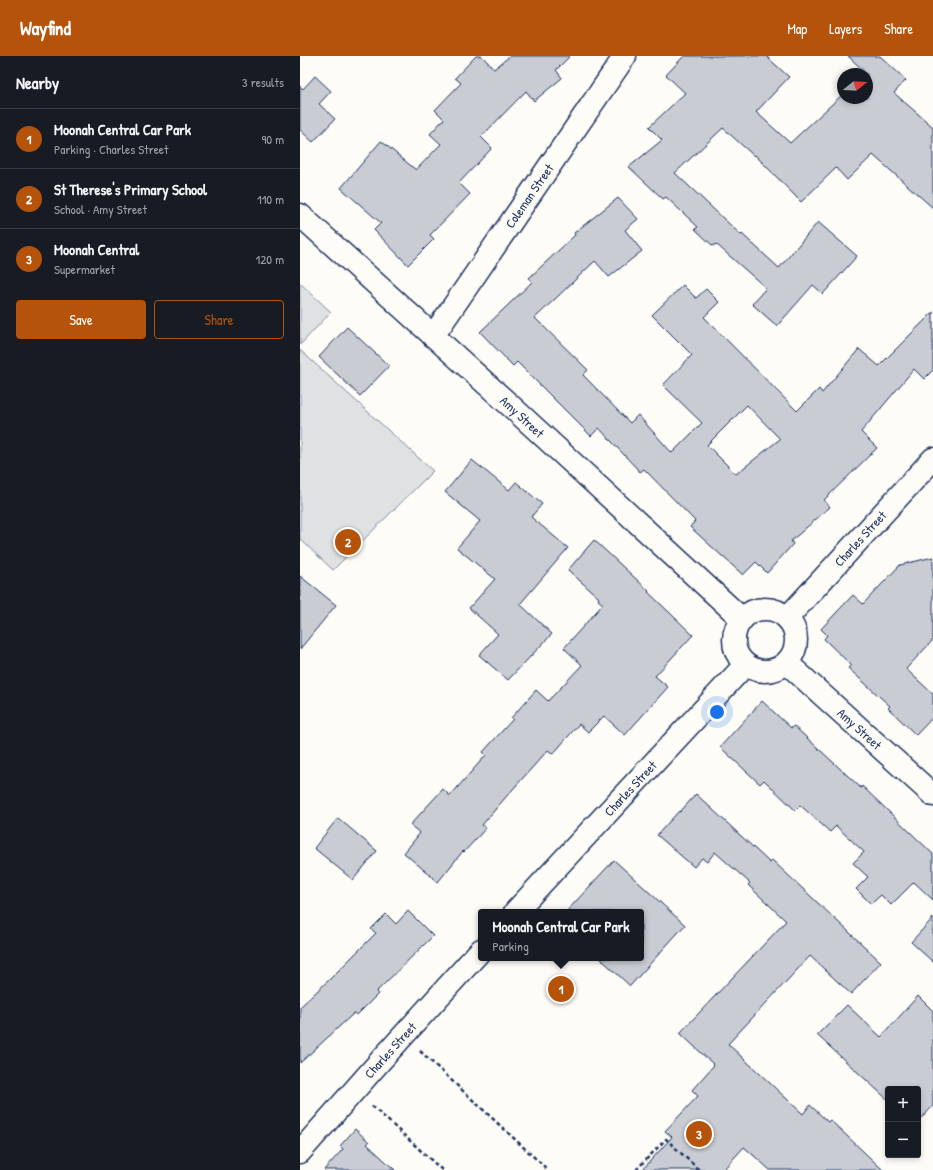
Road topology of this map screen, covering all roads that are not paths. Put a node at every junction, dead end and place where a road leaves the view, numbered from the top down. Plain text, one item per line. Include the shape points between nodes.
1 (625, 56) edge
2 (300, 215) edge
3 (433, 336) junction
4 (933, 458) edge
5 (787, 618) junction
6 (742, 619) junction
7 (788, 663) junction
8 (745, 665) junction
9 (933, 794) edge
10 (518, 909) edge
11 (478, 953) edge
12 (300, 1152) edge

1 - 3 street, Coleman Street
2 - 3 street, Amy Street
3 - 6 street, Amy Street
4 - 5 street, Charles Street
5 - 6 street via 779,612 759,609
5 - 7 street via 796,635 796,645
6 - 8 street via 736,628 734,638 735,648
7 - 8 street via 776,670 762,672
7 - 9 street, Amy Street
8 - 10 street, Charles Street
11 - 12 street, Charles Street

